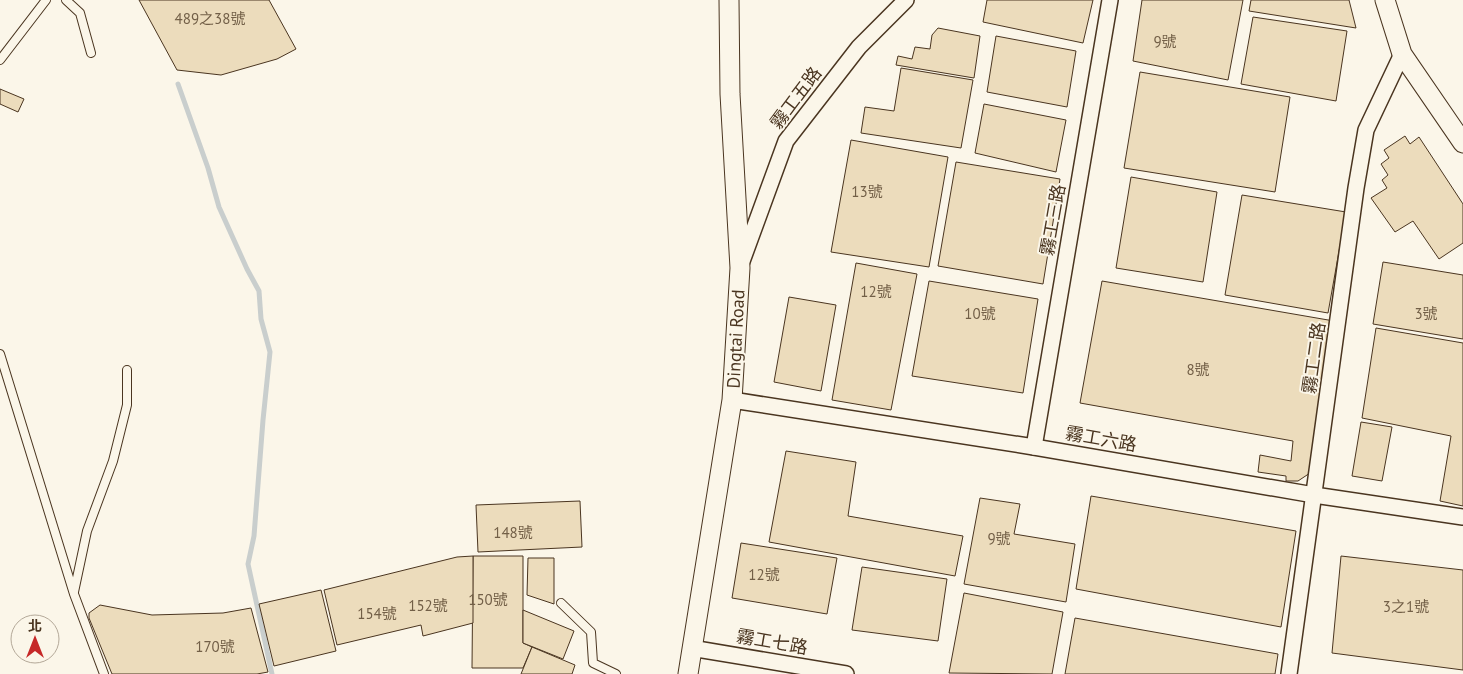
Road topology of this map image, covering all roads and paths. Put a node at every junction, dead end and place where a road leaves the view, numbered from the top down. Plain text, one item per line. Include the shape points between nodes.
1 (46, 0) edge
2 (66, 0) edge
3 (730, 0) edge
4 (906, 0) edge
5 (1110, 0) edge
6 (1385, 0) edge
7 (91, 53) dead end
8 (1402, 54) junction
9 (0, 60) edge
10 (1463, 143) edge
11 (740, 268) junction
12 (0, 354) edge
13 (126, 370) dead end
14 (732, 400) junction
15 (1034, 447) junction
16 (1314, 495) junction
17 (1463, 517) edge
18 (74, 594) junction
19 (561, 603) dead end
20 (691, 648) junction
21 (104, 674) edge
22 (616, 674) edge
23 (688, 674) edge
24 (846, 674) edge
25 (1289, 674) edge

1 - 9 lane
2 - 7 lane via 80,13
3 - 11 street, Dingtai Road via 730,94
4 - 11 street, 霧工五路 via 859,46 786,141
5 - 15 street, 霧工三路
6 - 8 street
8 - 10 street
8 - 16 street, 霧工二路 via 1366,130
11 - 14 street, Dingtai Road
12 - 18 lane
13 - 18 lane via 126,405 113,461 87,530
14 - 15 street, 霧工六路
14 - 20 street, Dingtai Road
15 - 16 street, 霧工六路
16 - 17 street, 霧工六路
16 - 25 street, 霧工二路
18 - 21 lane
19 - 22 lane via 591,632 593,664
20 - 23 street, Dingtai Road
20 - 24 street, 霧工七路

